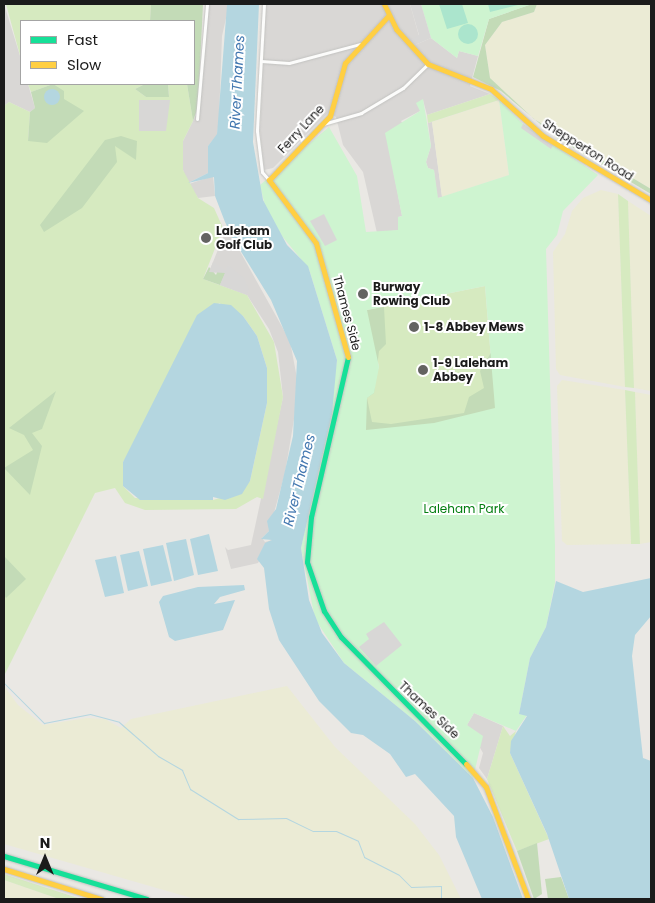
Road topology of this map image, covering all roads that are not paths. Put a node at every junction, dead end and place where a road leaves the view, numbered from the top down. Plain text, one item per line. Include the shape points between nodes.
1 (206, 4) edge
2 (264, 4) edge
3 (384, 4) edge
4 (388, 16) junction
5 (360, 44) junction
6 (262, 61) junction
7 (428, 64) junction
8 (197, 119) dead end
9 (322, 124) junction
10 (269, 180) junction
11 (651, 200) edge
12 (4, 856) edge
13 (4, 869) edge
14 (101, 899) edge
15 (147, 899) edge
16 (528, 899) edge

1 - 8 street
2 - 6 street, Thames Side
3 - 4 main road, Shepperton Road
4 - 5 main road, Ferry Lane
4 - 7 main road, Shepperton Road
5 - 6 street via 289,63
5 - 9 main road, Ferry Lane via 342,71 333,108
6 - 10 street, Thames Side via 257,131 262,172
7 - 9 street via 403,88 361,113
7 - 11 main road, Shepperton Road via 491,89 543,136
9 - 10 main road, Ferry Lane
10 - 16 main road, Thames Side via 316,243 348,351 347,381 307,540 308,562 320,599 332,624 356,655 440,732 479,776 494,804
12 - 15 main road
13 - 14 main road

